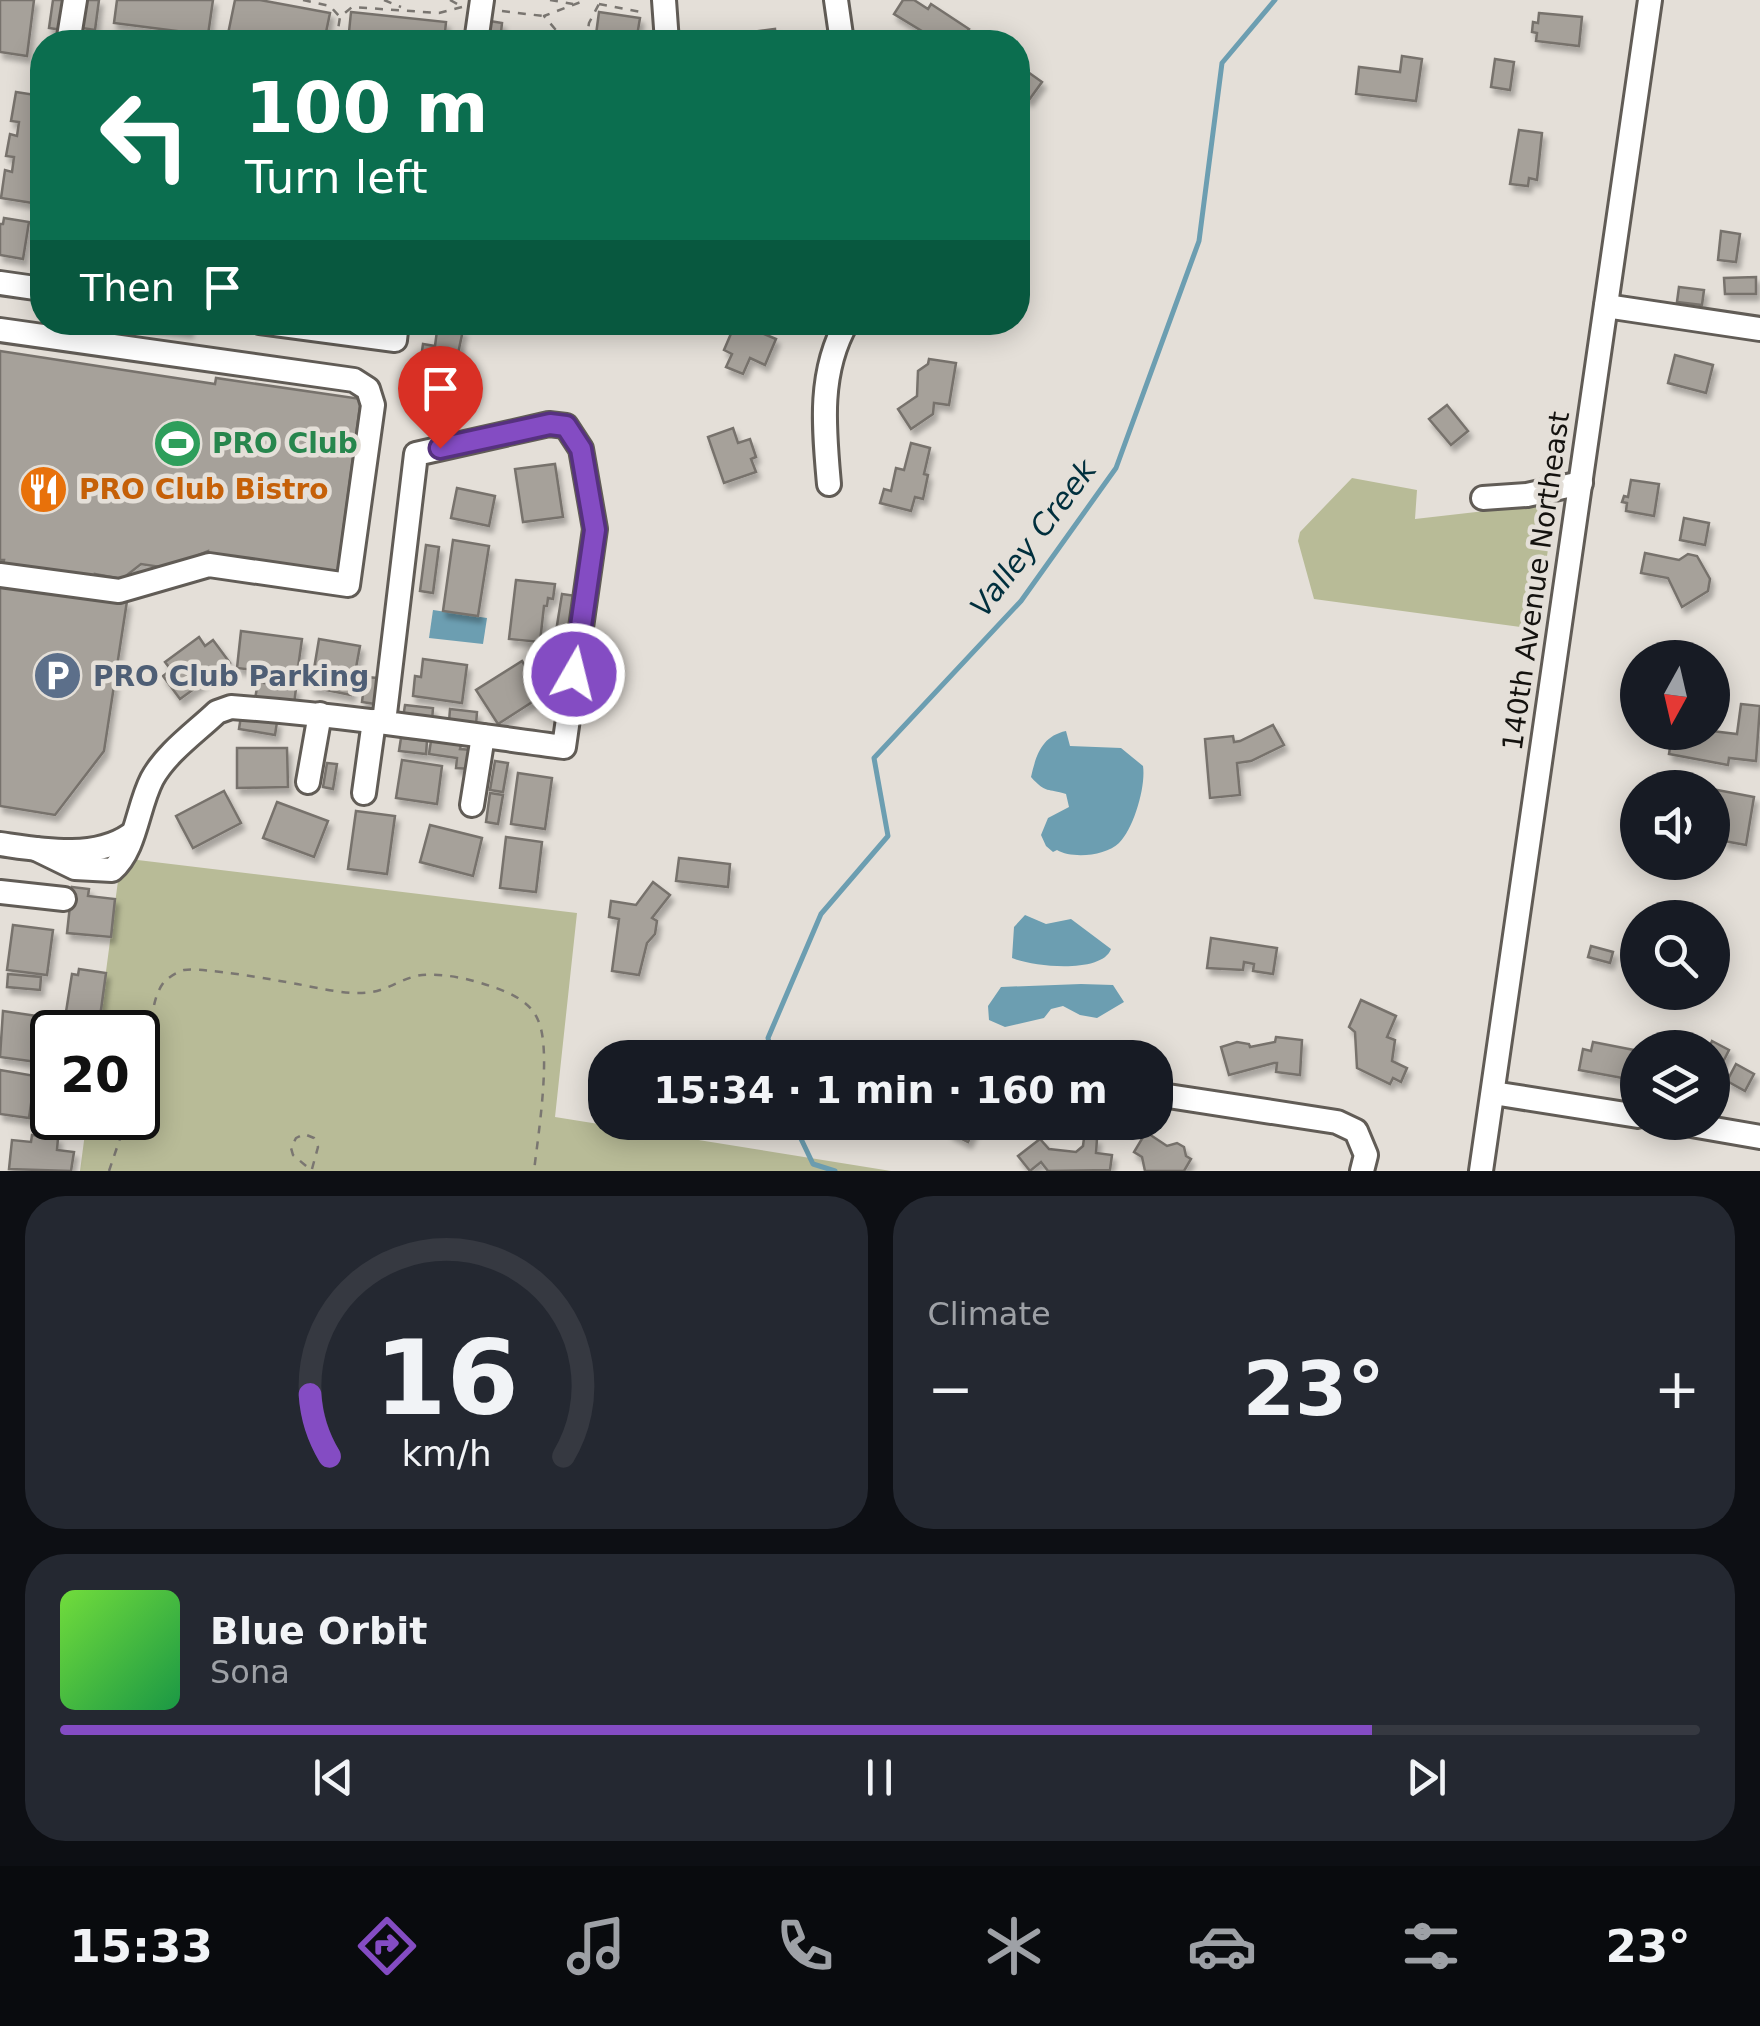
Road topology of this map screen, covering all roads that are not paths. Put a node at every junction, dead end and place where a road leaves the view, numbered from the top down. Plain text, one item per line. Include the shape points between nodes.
1 (75, 0) edge
2 (836, 0) edge
3 (1650, 0) edge
4 (475, 5) edge
5 (665, 5) edge
6 (70, 30) edge
7 (476, 30) edge
8 (666, 30) edge
9 (840, 30) edge
10 (0, 283) edge
11 (30, 287) edge
12 (1606, 306) junction
13 (1760, 329) edge
14 (0, 330) edge
15 (30, 334) edge
16 (35, 335) edge
17 (842, 335) edge
18 (1581, 482) junction
19 (829, 484) dead end
20 (1483, 498) dead end
21 (0, 575) edge
22 (320, 714) junction
23 (379, 722) junction
24 (483, 736) junction
25 (308, 782) dead end
26 (364, 793) dead end
27 (472, 805) dead end
28 (0, 844) edge
29 (0, 892) edge
30 (64, 898) dead end
31 (1492, 1093) junction
32 (1173, 1097) edge
33 (1620, 1113) edge
34 (1730, 1132) edge
35 (1760, 1137) edge
36 (1362, 1171) edge
37 (1481, 1171) edge

1 - 6 street
2 - 9 street
3 - 12 street, 140th Avenue Northeast
4 - 7 street
5 - 8 street
10 - 11 street
12 - 13 street
12 - 18 street, 140th Avenue Northeast
14 - 15 street
16 - 21 street via 354,380 368,389 374,405 348,585 210,565 120,591
17 - 19 street via 824,395
18 - 20 street
18 - 31 street, 140th Avenue Northeast
22 - 23 street
22 - 25 street
22 - 28 street via 230,707 218,712 154,775 130,850 112,870 75,868 36,849
23 - 24 street
23 - 24 street via 416,454 566,426 581,449 595,530 564,746
23 - 26 street
24 - 27 street
29 - 30 street
31 - 33 street
31 - 37 street, 140th Avenue Northeast
32 - 36 street via 1337,1122 1356,1131 1366,1155
34 - 35 street

